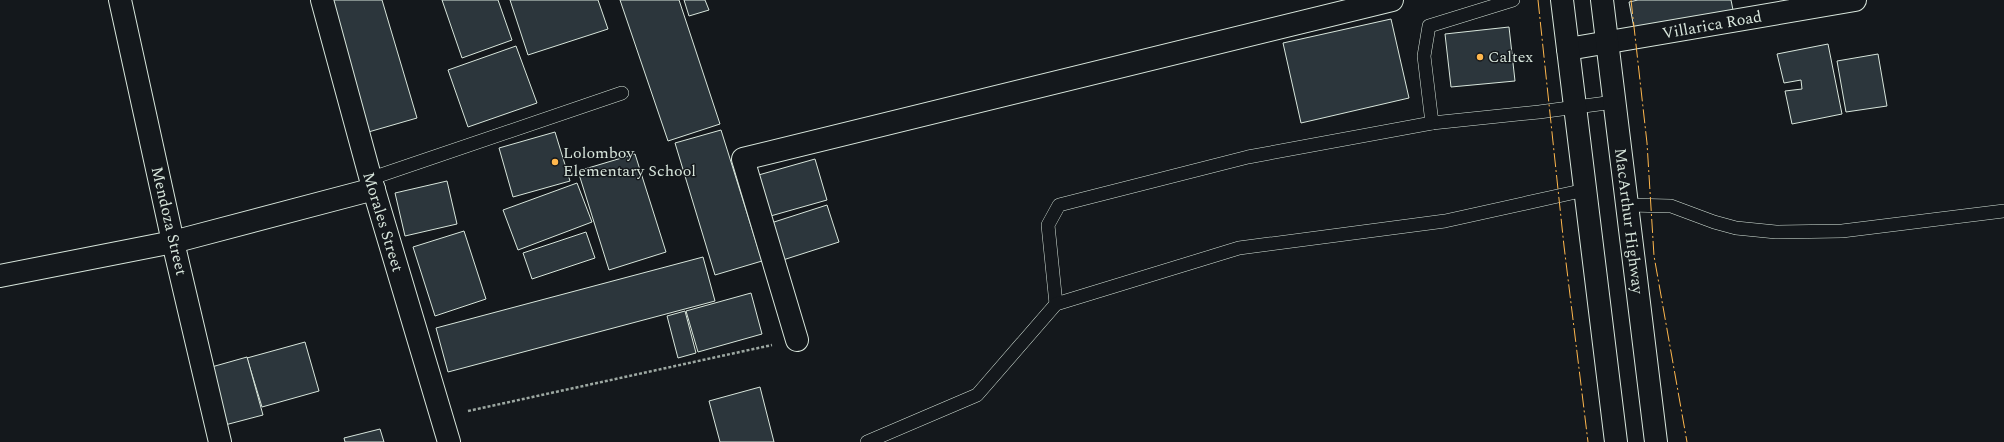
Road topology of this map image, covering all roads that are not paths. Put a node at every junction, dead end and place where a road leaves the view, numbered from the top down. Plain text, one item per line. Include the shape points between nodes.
1 (120, 0) edge
2 (322, 0) edge
3 (1392, 0) edge
4 (1513, 0) edge
5 (1562, 0) edge
6 (1602, 0) edge
7 (1855, 0) edge
8 (1606, 43) junction
9 (1568, 49) junction
10 (622, 93) dead end
11 (1614, 102) junction
12 (1574, 107) junction
13 (1432, 122) junction
14 (372, 185) junction
15 (1585, 190) junction
16 (1627, 205) junction
17 (2004, 211) edge
18 (173, 242) junction
19 (0, 276) edge
20 (1056, 304) junction
21 (797, 340) road end
22 (220, 442) edge
23 (450, 442) edge
24 (866, 442) edge
25 (1616, 442) edge
26 (1656, 442) edge

1 - 18 main road, Mendoza Street
2 - 14 main road, Morales Street
3 - 21 main road via 743,159
4 - 13 lane via 1429,26 1424,56
5 - 9 main road
6 - 8 main road, MacArthur Highway
7 - 8 main road, Villarica Road
8 - 9 main road, Villarica Road
8 - 11 main road, MacArthur Highway
9 - 12 main road
10 - 14 lane via 389,172
11 - 12 lane
11 - 16 main road, MacArthur Highway
12 - 13 lane
12 - 15 main road
13 - 20 lane via 1248,157 1059,205 1048,225
14 - 18 main road
14 - 23 main road, Morales Street
15 - 20 lane via 1445,222 1239,248
15 - 25 main road
16 - 17 lane via 1671,206 1736,228 1776,232 1842,231
16 - 26 main road, MacArthur Highway
18 - 19 main road
18 - 22 main road, Mendoza Street
20 - 24 lane via 977,395

